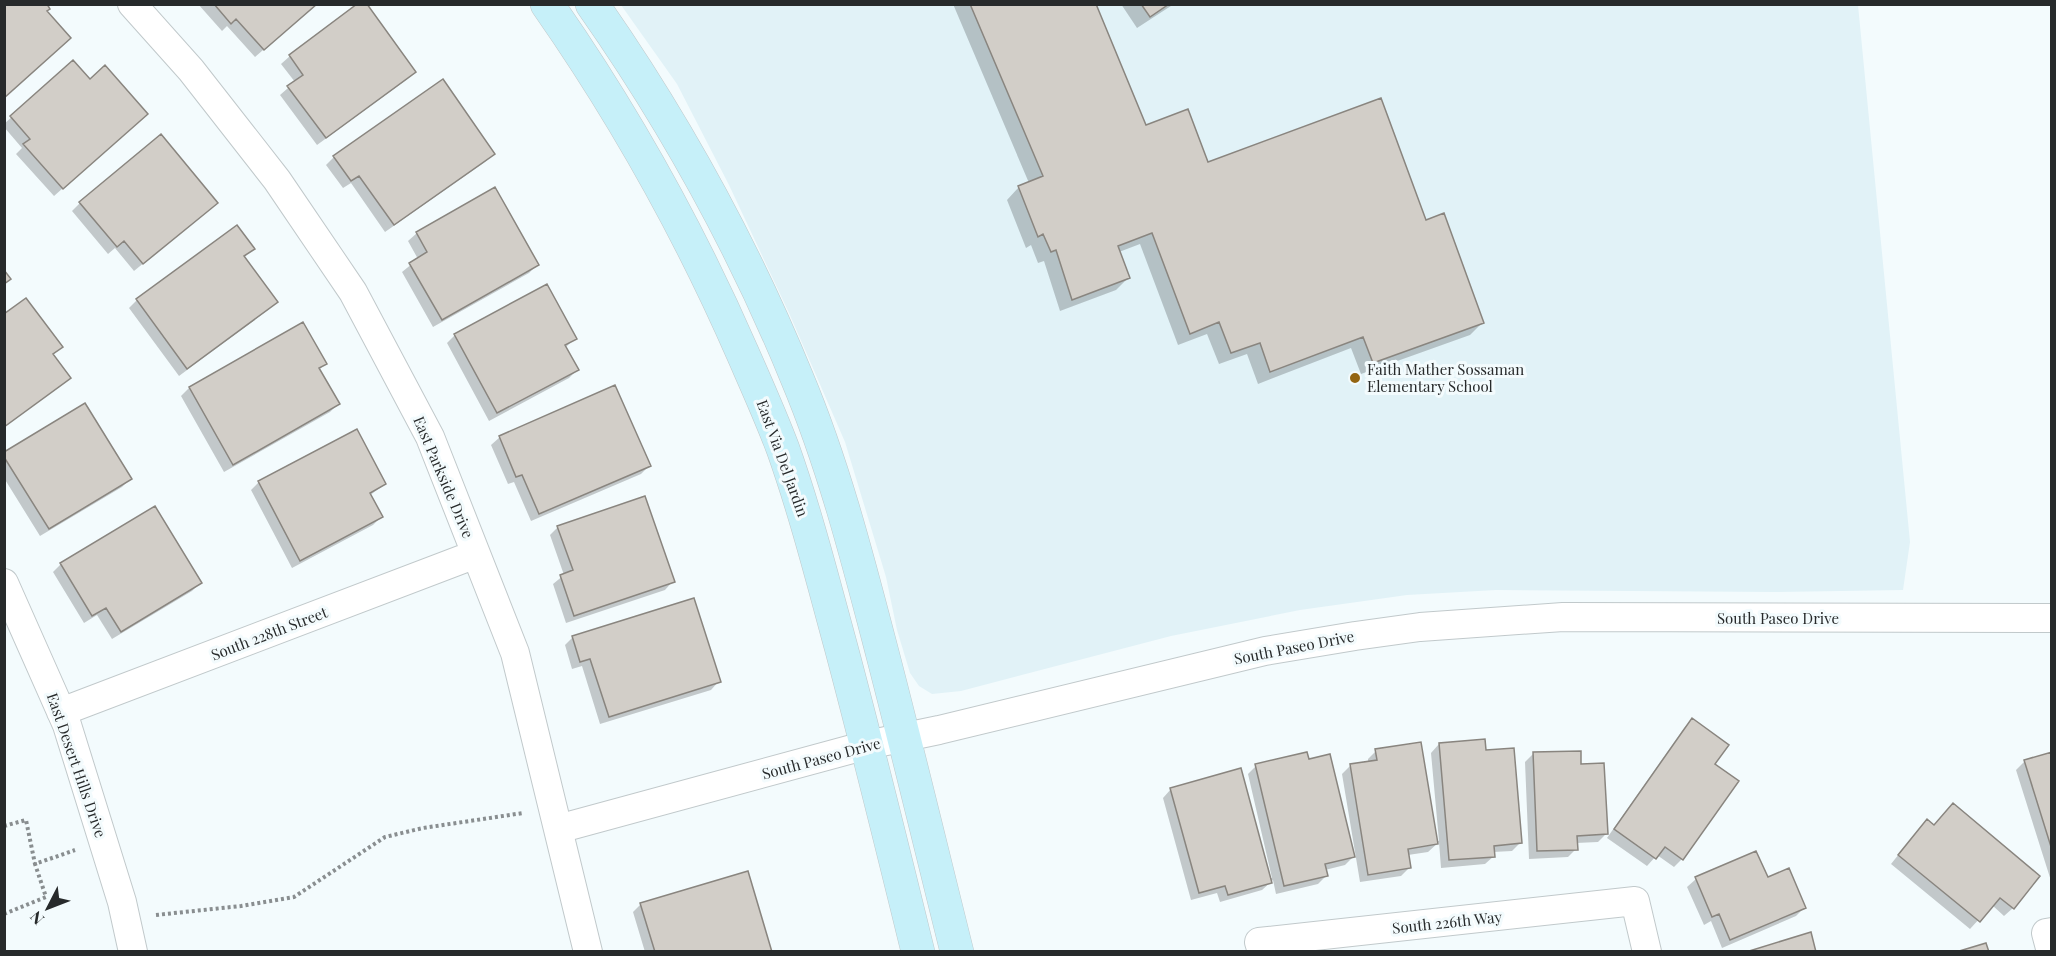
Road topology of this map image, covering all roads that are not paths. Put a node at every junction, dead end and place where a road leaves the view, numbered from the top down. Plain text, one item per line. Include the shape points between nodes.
1 (132, 4) edge
2 (548, 4) edge
3 (592, 4) edge
4 (476, 554) junction
5 (4, 583) edge
6 (2052, 618) edge
7 (61, 712) junction
8 (904, 737) junction
9 (867, 745) junction
10 (556, 820) junction
11 (1260, 947) edge
12 (133, 951) edge
13 (588, 951) edge
14 (918, 951) edge
15 (957, 951) edge
16 (1647, 951) edge

1 - 4 street, East Parkside Drive via 191,70 277,180 352,292 430,437
2 - 9 street, East Via Del Jardin via 635,138 723,307 786,459
3 - 8 street via 682,144 725,223 798,379 852,537
4 - 7 street, South 228th Street
4 - 10 street, East Parkside Drive via 515,653
5 - 7 street, East Desert Hills Drive
6 - 8 street, South Paseo Drive via 1563,617 1420,627 1265,651
7 - 12 street, East Desert Hills Drive via 103,841
8 - 9 street, South Paseo Drive
8 - 15 street
9 - 10 street, South Paseo Drive
9 - 14 street, East Via Del Jardin
10 - 13 street, East Parkside Drive
11 - 16 street, South 226th Way via 1635,901

